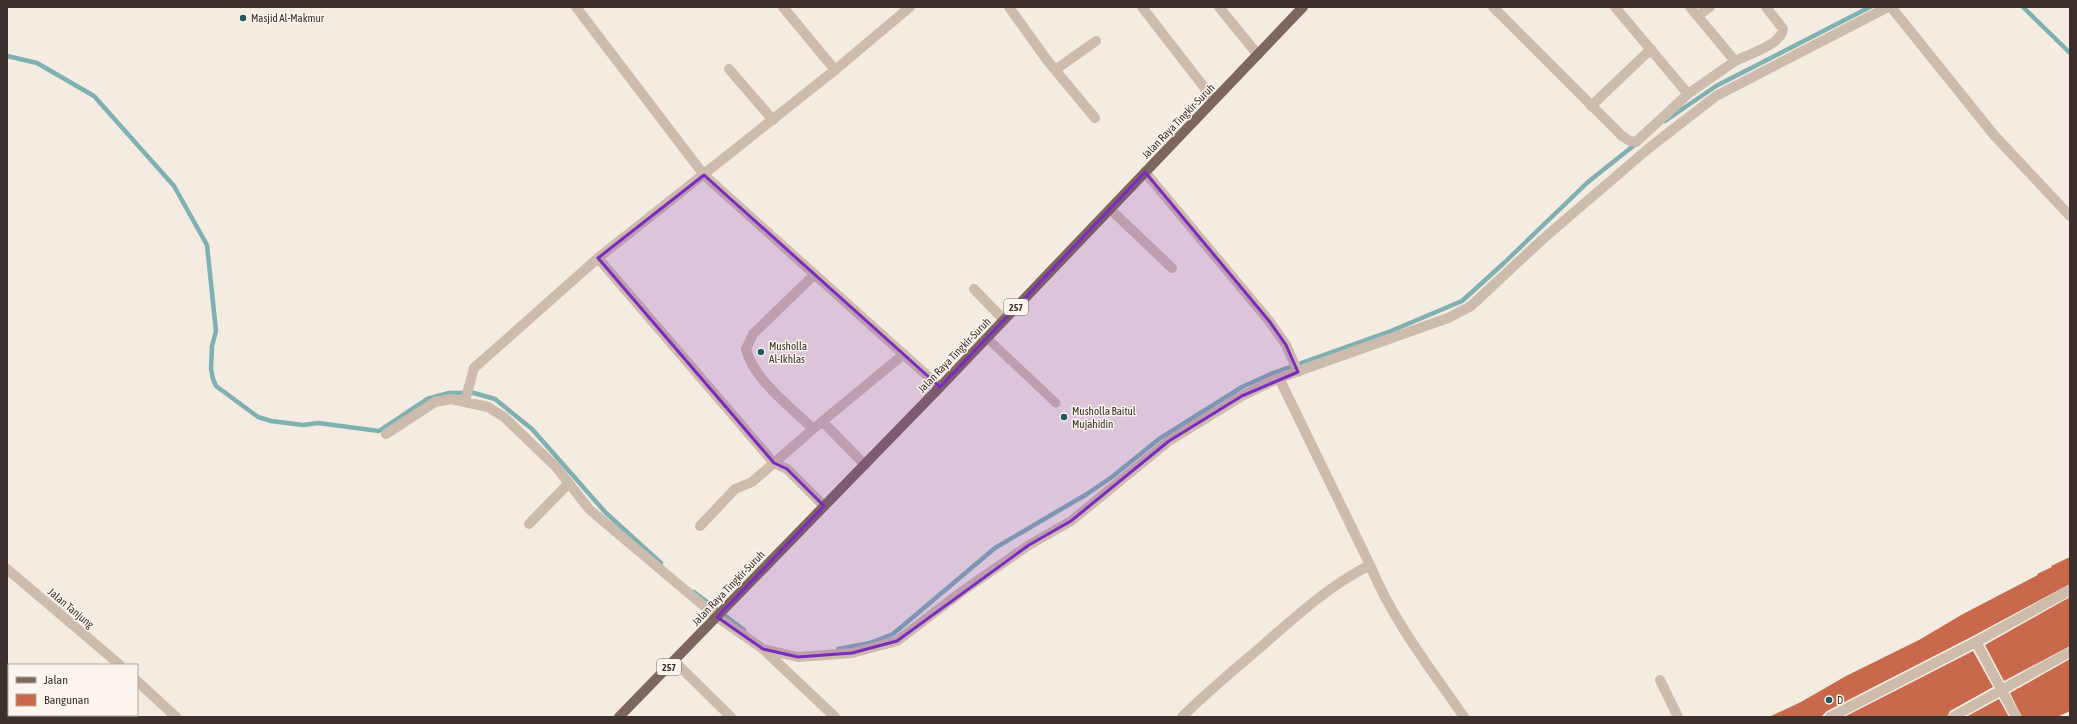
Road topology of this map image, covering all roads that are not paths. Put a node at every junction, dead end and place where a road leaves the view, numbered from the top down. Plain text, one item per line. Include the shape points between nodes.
1 (576, 7) edge
2 (783, 7) edge
3 (910, 7) edge
4 (1009, 7) edge
5 (1142, 7) edge
6 (1219, 7) edge
7 (1303, 7) edge
8 (1493, 7) edge
9 (1615, 7) edge
10 (1690, 7) edge
11 (1710, 7) edge
12 (1766, 7) edge
13 (1888, 7) edge
14 (1891, 7) edge
15 (1697, 16) junction
16 (1096, 41) dead end
17 (1650, 49) junction
18 (1258, 55) junction
19 (1735, 61) junction
20 (729, 69) dead end
21 (835, 70) junction
22 (1055, 70) junction
23 (1712, 89) junction
24 (1688, 94) junction
25 (1214, 100) junction
26 (1591, 106) junction
27 (1095, 118) dead end
28 (773, 120) junction
29 (1145, 172) junction
30 (704, 175) junction
31 (1110, 209) junction
32 (2070, 216) edge
33 (598, 258) junction
34 (1172, 268) dead end
35 (814, 275) junction
36 (974, 289) dead end
37 (1004, 320) junction
38 (987, 338) junction
39 (904, 354) junction
40 (1297, 370) junction
41 (1278, 378) junction
42 (940, 387) junction
43 (465, 401) junction
44 (1056, 403) dead end
45 (823, 422) junction
46 (813, 429) junction
47 (386, 434) dead end
48 (774, 463) junction
49 (865, 465) junction
50 (568, 484) junction
51 (824, 506) junction
52 (529, 524) dead end
53 (700, 526) dead end
54 (1370, 565) junction
55 (7, 568) edge
56 (2070, 590) edge
57 (717, 616) junction
58 (1976, 642) junction
59 (763, 649) junction
60 (2070, 652) edge
61 (674, 661) junction
62 (119, 664) edge
63 (1660, 680) dead end
64 (138, 682) edge
65 (2003, 690) junction
66 (1837, 715) edge
67 (176, 717) edge
68 (619, 717) edge
69 (731, 717) edge
70 (835, 717) edge
71 (1182, 717) edge
72 (1464, 717) edge
73 (1678, 717) edge
74 (1953, 717) edge
75 (2016, 717) edge

1 - 30 street
2 - 21 street
3 - 21 street
4 - 22 street
5 - 25 street
6 - 18 street
7 - 18 main road, Jalan Raya Tingkir-Suruh / 257
8 - 26 street
9 - 17 street
10 - 15 street
11 - 15 street
12 - 19 street via 1783,29 1782,34 1776,42
13 - 23 street
14 - 32 street via 1994,135
15 - 19 street
16 - 22 street
17 - 24 street
17 - 26 street
18 - 25 main road, Jalan Raya Tingkir-Suruh / 257
19 - 23 street
20 - 28 street
21 - 28 street
22 - 27 street
23 - 24 street
23 - 40 street via 1471,306 1448,318
24 - 26 street via 1636,142 1622,136
25 - 29 main road, Jalan Raya Tingkir-Suruh / 257
28 - 30 street
29 - 31 main road, Jalan Raya Tingkir-Suruh / 257
29 - 40 street via 1270,322 1293,358
30 - 33 street
30 - 35 street
31 - 34 street
31 - 37 main road, Jalan Raya Tingkir-Suruh / 257
33 - 43 street via 474,368
33 - 48 street
35 - 39 street
35 - 46 street via 753,334 746,348 749,360 758,374
36 - 37 street
37 - 38 main road, Jalan Raya Tingkir-Suruh / 257
38 - 42 main road, Jalan Raya Tingkir-Suruh / 257
38 - 44 lane
39 - 42 street
39 - 45 street
40 - 41 street
41 - 54 street
41 - 59 street via 1242,396 1169,441 1071,521 1028,545 897,641 852,653 798,657
42 - 49 main road, Jalan Raya Tingkir-Suruh / 257
43 - 47 street via 451,399 435,402
43 - 50 street via 488,407 504,417 556,467
45 - 46 street
45 - 49 street
46 - 48 street
48 - 51 street via 787,469
48 - 53 street via 752,482 735,489
49 - 51 main road, Jalan Raya Tingkir-Suruh / 257
50 - 52 street
50 - 57 street via 596,516
51 - 57 main road, Jalan Raya Tingkir-Suruh / 257
54 - 71 street via 1326,593 1289,622
54 - 72 street via 1398,623
55 - 62 street, Jalan Tanjung
56 - 58 street
57 - 59 street
57 - 61 main road, Jalan Raya Tingkir-Suruh / 257
58 - 65 street
58 - 66 street
59 - 70 street
60 - 65 street
61 - 68 main road, Jalan Raya Tingkir-Suruh / 257
61 - 69 street
63 - 73 street
64 - 67 street
65 - 74 street
65 - 75 street

